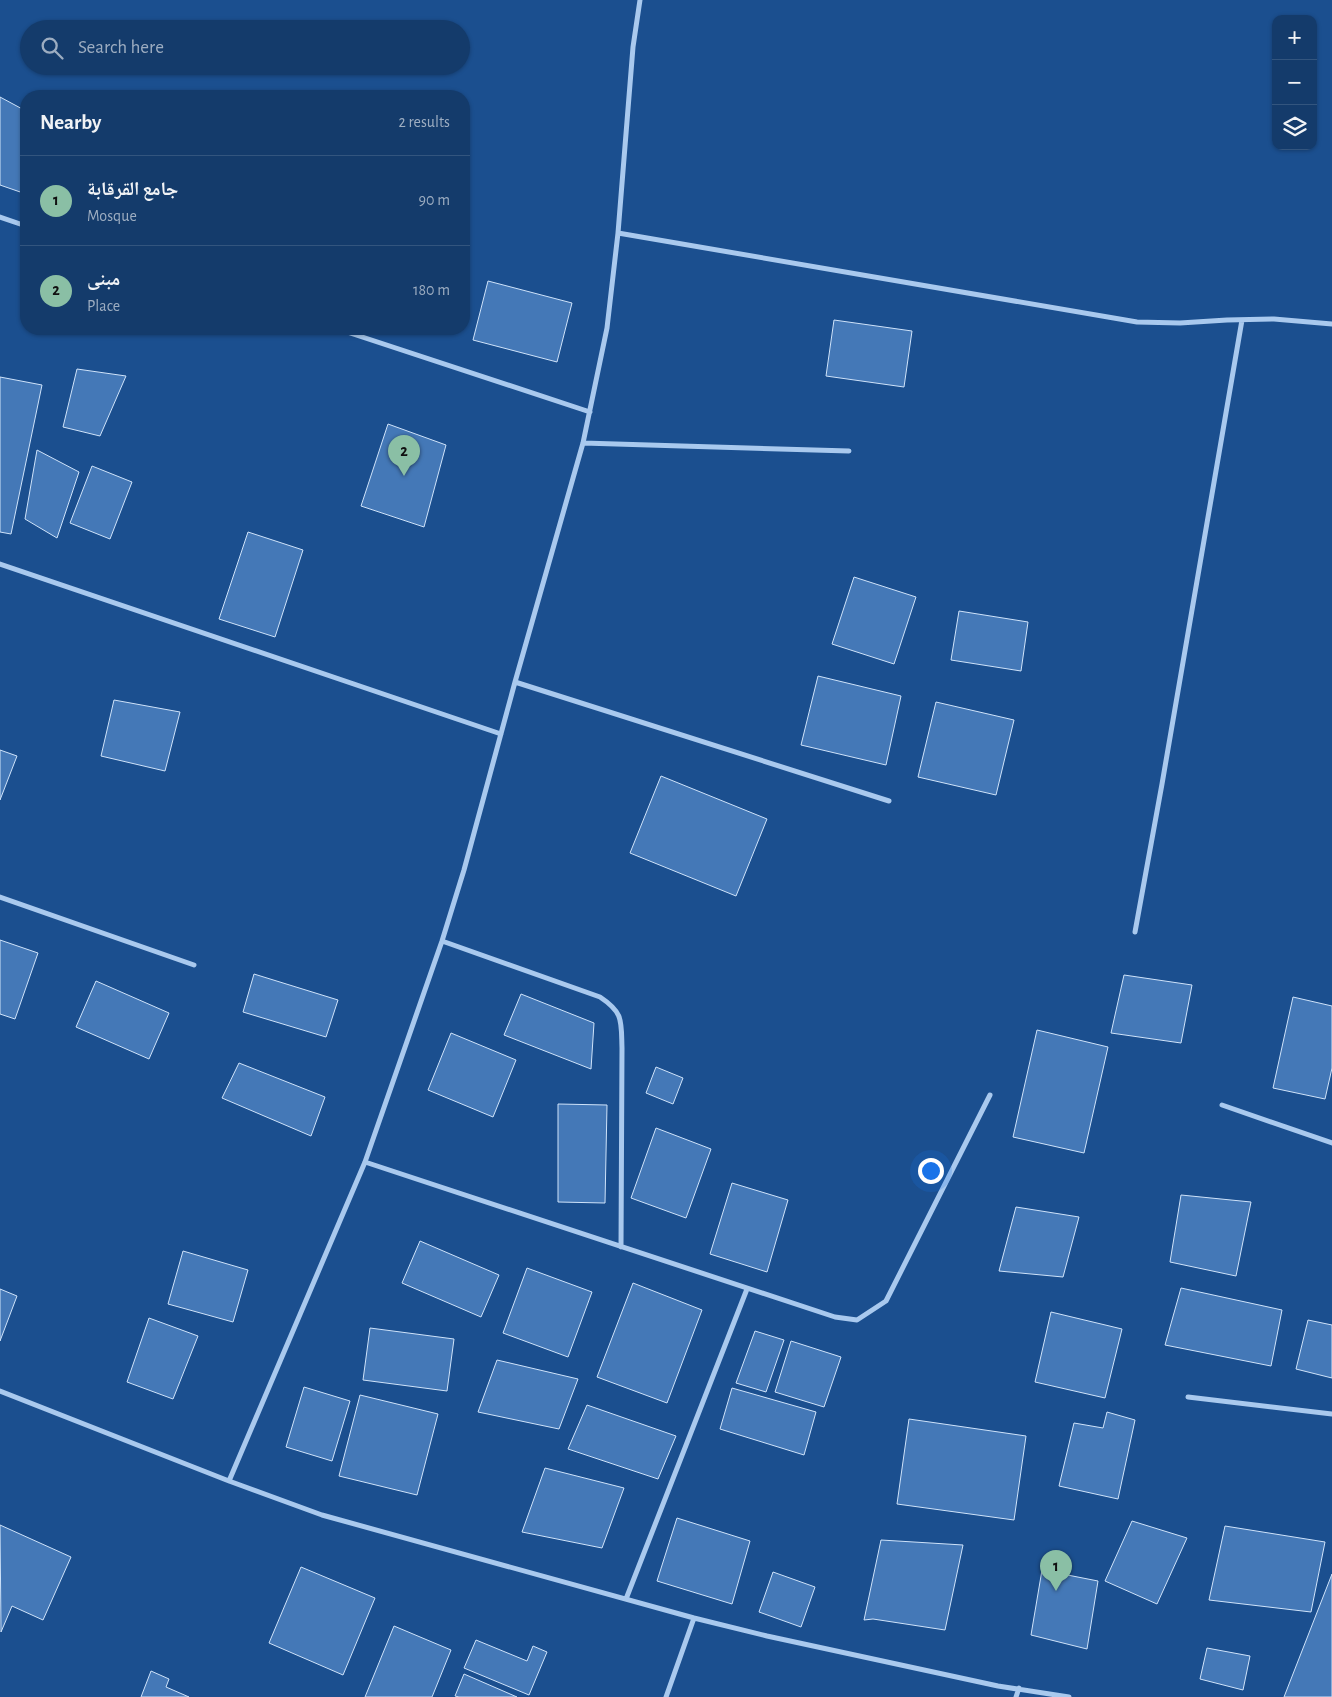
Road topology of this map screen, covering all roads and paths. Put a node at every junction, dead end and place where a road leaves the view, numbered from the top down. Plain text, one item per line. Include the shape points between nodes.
1 (640, 0) edge
2 (0, 217) edge
3 (20, 224) edge
4 (618, 233) junction
5 (1242, 320) junction
6 (1332, 324) edge
7 (356, 335) edge
8 (590, 412) junction
9 (583, 443) junction
10 (849, 450) dead end
11 (0, 564) edge
12 (515, 682) junction
13 (501, 734) junction
14 (889, 801) dead end
15 (0, 897) edge
16 (1135, 932) dead end
17 (442, 940) junction
18 (194, 965) dead end
19 (990, 1095) dead end
20 (1222, 1105) dead end
21 (1332, 1143) edge
22 (365, 1162) junction
23 (621, 1247) junction
24 (747, 1289) junction
25 (0, 1391) edge
26 (1188, 1397) dead end
27 (1332, 1414) edge
28 (229, 1480) junction
29 (626, 1599) junction
30 (694, 1618) junction
31 (1019, 1688) junction
32 (666, 1697) edge
33 (1016, 1697) edge
34 (1069, 1697) edge

1 - 4 street
2 - 3 street
4 - 5 street via 1137,322
4 - 8 street via 607,328
5 - 6 street
5 - 16 street
7 - 8 street
8 - 9 street
9 - 10 street
9 - 12 street
11 - 13 street
12 - 13 street
12 - 14 street
13 - 17 street
15 - 18 street
17 - 22 street
17 - 23 street via 600,997 618,1011 622,1029
19 - 24 street via 886,1301 857,1320 835,1317
20 - 21 street
22 - 23 street
22 - 28 street
23 - 24 street
24 - 29 street
25 - 28 street
26 - 27 street
28 - 29 street via 322,1515
29 - 30 street
30 - 31 street via 979,1682
30 - 32 street
31 - 33 street
31 - 34 street

